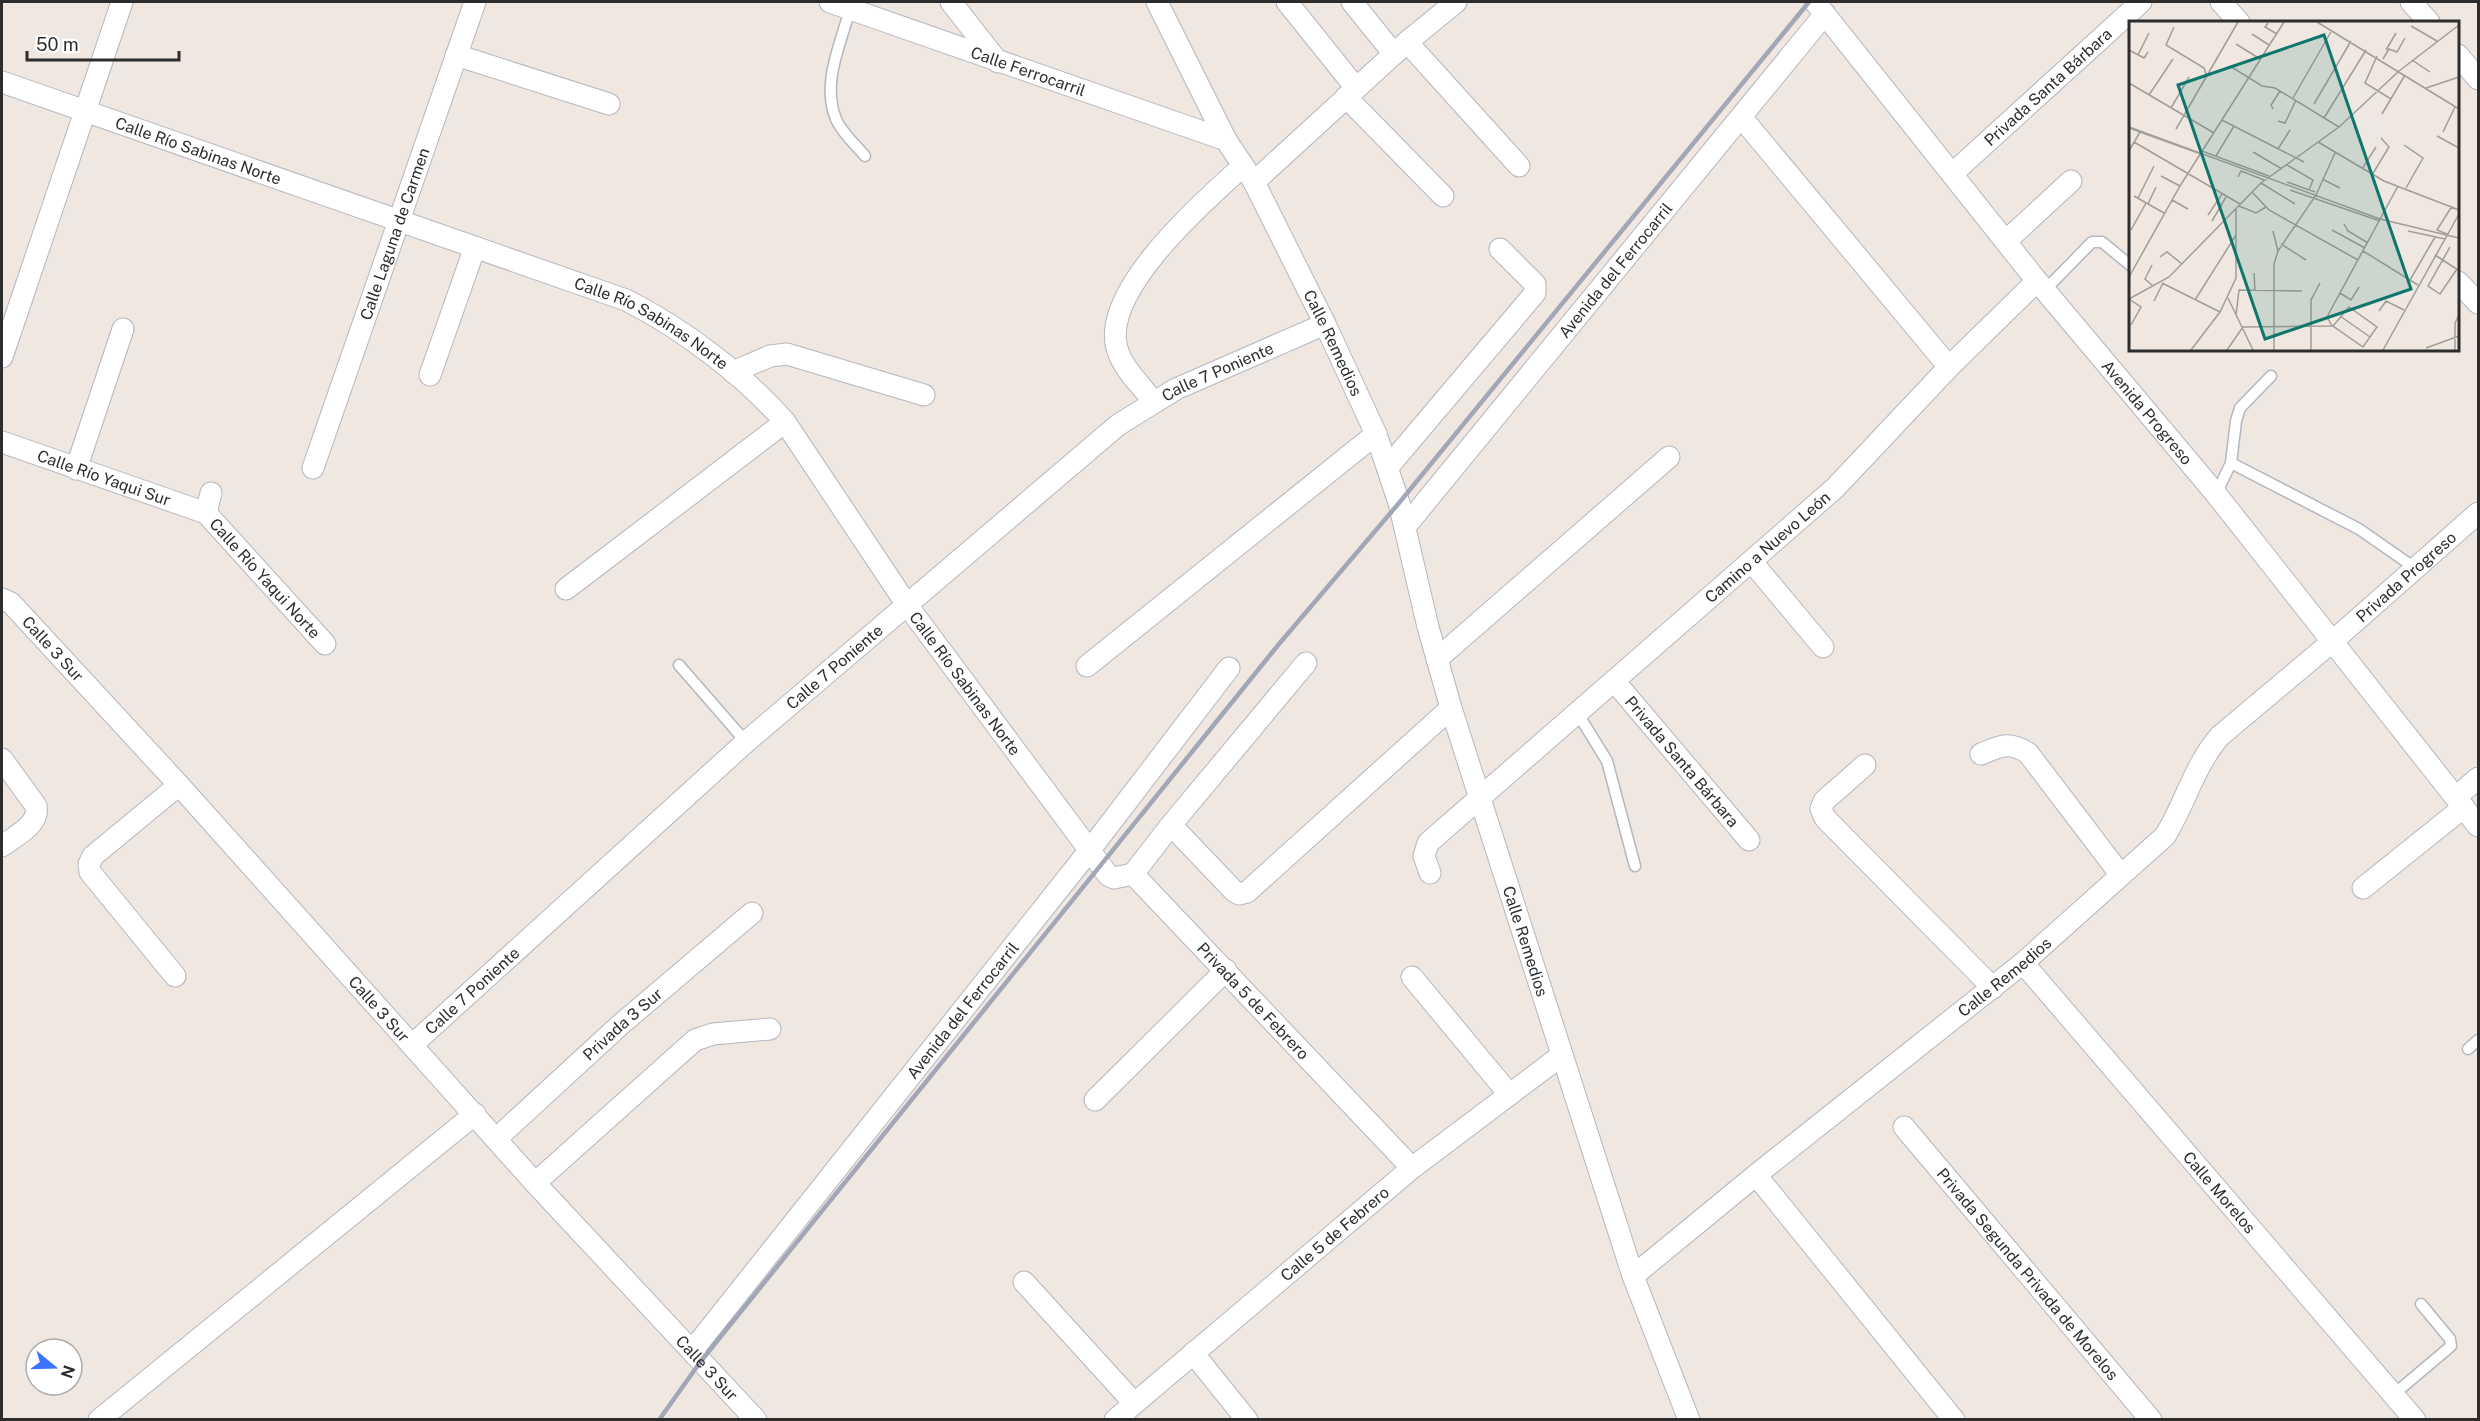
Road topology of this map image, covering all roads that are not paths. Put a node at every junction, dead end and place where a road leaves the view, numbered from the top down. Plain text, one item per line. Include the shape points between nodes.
1 (122, 2) edge
2 (475, 2) edge
3 (830, 2) edge
4 (951, 2) edge
5 (1157, 2) edge
6 (1287, 2) edge
7 (1352, 2) edge
8 (1456, 2) edge
9 (2141, 2) edge
10 (2221, 2) edge
11 (2411, 2) edge
12 (1820, 8) edge
13 (850, 9) junction
14 (2238, 21) edge
15 (2428, 21) edge
16 (1400, 48) junction
17 (456, 55) junction
18 (2459, 57) edge
19 (998, 62) junction
20 (2478, 79) edge
21 (2, 82) edge
22 (1352, 92) junction
23 (609, 104) dead end
24 (85, 111) junction
25 (1742, 118) junction
26 (1226, 140) junction
27 (865, 156) dead end
28 (1519, 166) dead end
29 (1953, 173) junction
30 (1248, 174) junction
31 (2071, 181) dead end
32 (1443, 196) dead end
33 (399, 221) junction
34 (2006, 241) junction
35 (475, 247) junction
36 (1500, 249) dead end
37 (2129, 264) edge
38 (2459, 281) edge
39 (2459, 283) edge
40 (2478, 283) edge
41 (2041, 285) junction
42 (2478, 303) edge
43 (1325, 324) junction
44 (123, 329) dead end
45 (2, 357) edge
46 (1949, 367) junction
47 (733, 372) junction
48 (430, 375) dead end
49 (2271, 376) dead end
50 (924, 395) dead end
51 (1153, 401) junction
52 (785, 422) junction
53 (1376, 434) junction
54 (2, 442) edge
55 (1669, 457) dead end
56 (2231, 463) junction
57 (1388, 467) junction
58 (313, 468) dead end
59 (76, 469) junction
60 (2216, 494) junction
61 (209, 503) joint
62 (2478, 513) edge
63 (1405, 527) junction
64 (1752, 562) junction
65 (2415, 568) junction
66 (566, 589) dead end
67 (3, 599) edge
68 (907, 604) junction
69 (2333, 641) junction
70 (325, 644) dead end
71 (1823, 647) dead end
72 (1437, 659) junction
73 (1306, 663) dead end
74 (679, 665) dead end
75 (1087, 666) dead end
76 (1229, 668) dead end
77 (1615, 682) junction
78 (1451, 708) junction
79 (1578, 714) junction
80 (746, 742) junction
81 (1982, 754) dead end
82 (2, 759) edge
83 (1865, 765) dead end
84 (2478, 778) edge
85 (179, 785) junction
86 (1481, 798) junction
87 (2460, 802) junction
88 (1171, 825) junction
89 (2478, 826) edge
90 (1749, 840) dead end
91 (2, 846) edge
92 (1089, 850) junction
93 (1635, 866) dead end
94 (1430, 873) dead end
95 (1133, 874) junction
96 (2120, 874) junction
97 (2363, 888) dead end
98 (752, 913) dead end
99 (2023, 963) junction
100 (1226, 970) junction
101 (175, 976) dead end
102 (1412, 977) dead end
103 (1993, 988) junction
104 (770, 1029) dead end
105 (2478, 1040) edge
106 (412, 1045) junction
107 (2468, 1049) dead end
108 (1562, 1055) junction
109 (1509, 1094) junction
110 (1095, 1100) dead end
111 (475, 1114) junction
112 (1904, 1127) dead end
113 (496, 1138) junction
114 (1412, 1168) junction
115 (1756, 1175) junction
116 (535, 1184) junction
117 (1633, 1276) junction
118 (1024, 1282) dead end
119 (2421, 1304) dead end
120 (692, 1352) junction
121 (1192, 1353) junction
122 (2393, 1395) junction
123 (1134, 1403) junction
124 (99, 1419) edge
125 (756, 1419) edge
126 (1114, 1419) edge
127 (1247, 1419) edge
128 (1689, 1419) edge
129 (1954, 1419) edge
130 (2151, 1419) edge
131 (2415, 1419) edge

1 - 24 street
2 - 17 street, Calle Laguna de Carmen
3 - 13 street, Calle Ferrocarril
4 - 19 street
5 - 26 street, Calle Remedios
6 - 22 street
7 - 16 street
8 - 16 street
9 - 29 street, Privada Santa Bárbara
10 - 14 street
11 - 15 street
12 - 25 street, Avenida del Ferrocarril
12 - 29 street, Avenida Progreso
13 - 19 street, Calle Ferrocarril
13 - 27 lane via 833,72 831,104 837,121
16 - 22 street
16 - 28 street
17 - 23 street
17 - 33 street, Calle Laguna de Carmen
18 - 20 street
19 - 26 street, Calle Ferrocarril
21 - 24 street, Calle Río Sabinas Norte
22 - 30 street
22 - 32 street
24 - 33 street, Calle Río Sabinas Norte
24 - 45 street
25 - 46 street
25 - 63 street, Avenida del Ferrocarril
26 - 30 street, Calle Remedios
29 - 34 street, Avenida Progreso
30 - 43 street, Calle Remedios
30 - 51 street via 1148,261 1126,295 1114,330 1117,348
31 - 34 street
33 - 35 street, Calle Río Sabinas Norte
33 - 58 street, Calle Laguna de Carmen
34 - 41 street, Avenida Progreso
35 - 47 street, Calle Río Sabinas Norte via 626,300 655,315
35 - 48 street
36 - 57 street via 1535,284 1535,293
37 - 41 lane via 2102,242 2092,242
38 - 40 street
39 - 42 street
41 - 46 street, Camino a Nuevo León
41 - 60 street, Avenida Progreso
43 - 51 street, Calle 7 Poniente
43 - 53 street, Calle Remedios
44 - 59 street
46 - 64 street, Camino a Nuevo León via 1835,488
47 - 50 street via 770,356 788,354
47 - 52 street, Calle Río Sabinas Norte
49 - 56 lane via 2240,408
51 - 68 street, Calle 7 Poniente via 1118,425
52 - 66 street
52 - 68 street, Calle Río Sabinas Norte
53 - 57 street, Calle Remedios
53 - 75 street
54 - 59 street, Calle Río Yaqui Sur
55 - 72 street
56 - 60 lane
56 - 65 lane via 2359,529
57 - 63 street, Calle Remedios
59 - 61 street, Calle Río Yaqui Sur
60 - 69 street, Avenida Progreso
61 - 70 street, Calle Río Yaqui Norte
62 - 65 street, Privada Progreso
63 - 72 street, Calle Remedios
64 - 71 street
64 - 77 street, Camino a Nuevo León
65 - 69 street, Privada Progreso
67 - 85 street, Calle 3 Sur via 11,603
68 - 80 street, Calle 7 Poniente
68 - 92 street, Calle Río Sabinas Norte
69 - 87 street, Avenida Progreso
69 - 96 street, Calle Remedios via 2208,749 2164,836
72 - 78 street, Calle Remedios
73 - 88 street
74 - 80 lane
76 - 92 street, Avenida del Ferrocarril
77 - 79 street, Camino a Nuevo León
77 - 90 street, Privada Santa Bárbara
78 - 86 street, Calle Remedios
78 - 88 street via 1247,892 1234,891
79 - 86 street, Camino a Nuevo León
79 - 93 lane via 1607,760
80 - 106 street, Calle 7 Poniente
81 - 96 street via 2005,745 2028,753
82 - 91 street via 38,814 34,822
83 - 103 street via 1824,801 1821,809 1825,818
84 - 87 street
85 - 101 street via 93,856 89,864 90,872
85 - 106 street, Calle 3 Sur
86 - 94 street, Camino a Nuevo León via 1428,843 1424,856
86 - 108 street, Calle Remedios
87 - 89 street, Avenida Progreso
87 - 97 street
88 - 95 street
92 - 95 street via 1108,875 1121,878
92 - 120 street, Avenida del Ferrocarril
95 - 100 street, Privada 5 de Febrero
96 - 99 street, Calle Remedios
98 - 113 street, Privada 3 Sur via 620,1025
99 - 103 street, Calle Remedios
99 - 122 street, Calle Morelos
100 - 110 street
100 - 114 street, Privada 5 de Febrero
102 - 109 street
103 - 115 street, Calle Remedios
104 - 116 street via 713,1034 695,1040
105 - 107 lane
106 - 111 street, Calle 3 Sur
108 - 109 street, Calle 5 de Febrero
108 - 117 street, Calle Remedios
109 - 114 street, Calle 5 de Febrero
111 - 113 street, Calle 3 Sur
111 - 124 street
112 - 130 street, Privada Segunda Privada de Morelos
113 - 116 street, Calle 3 Sur
114 - 121 street, Calle 5 de Febrero
115 - 117 street, Calle Remedios
115 - 129 street
116 - 120 street, Calle 3 Sur
117 - 128 street, Calle Remedios
118 - 123 street
119 - 122 lane via 2451,1346
120 - 125 street, Calle 3 Sur
121 - 123 street, Calle 5 de Febrero
121 - 127 street
122 - 131 street, Calle Morelos
123 - 126 street, Calle 5 de Febrero

